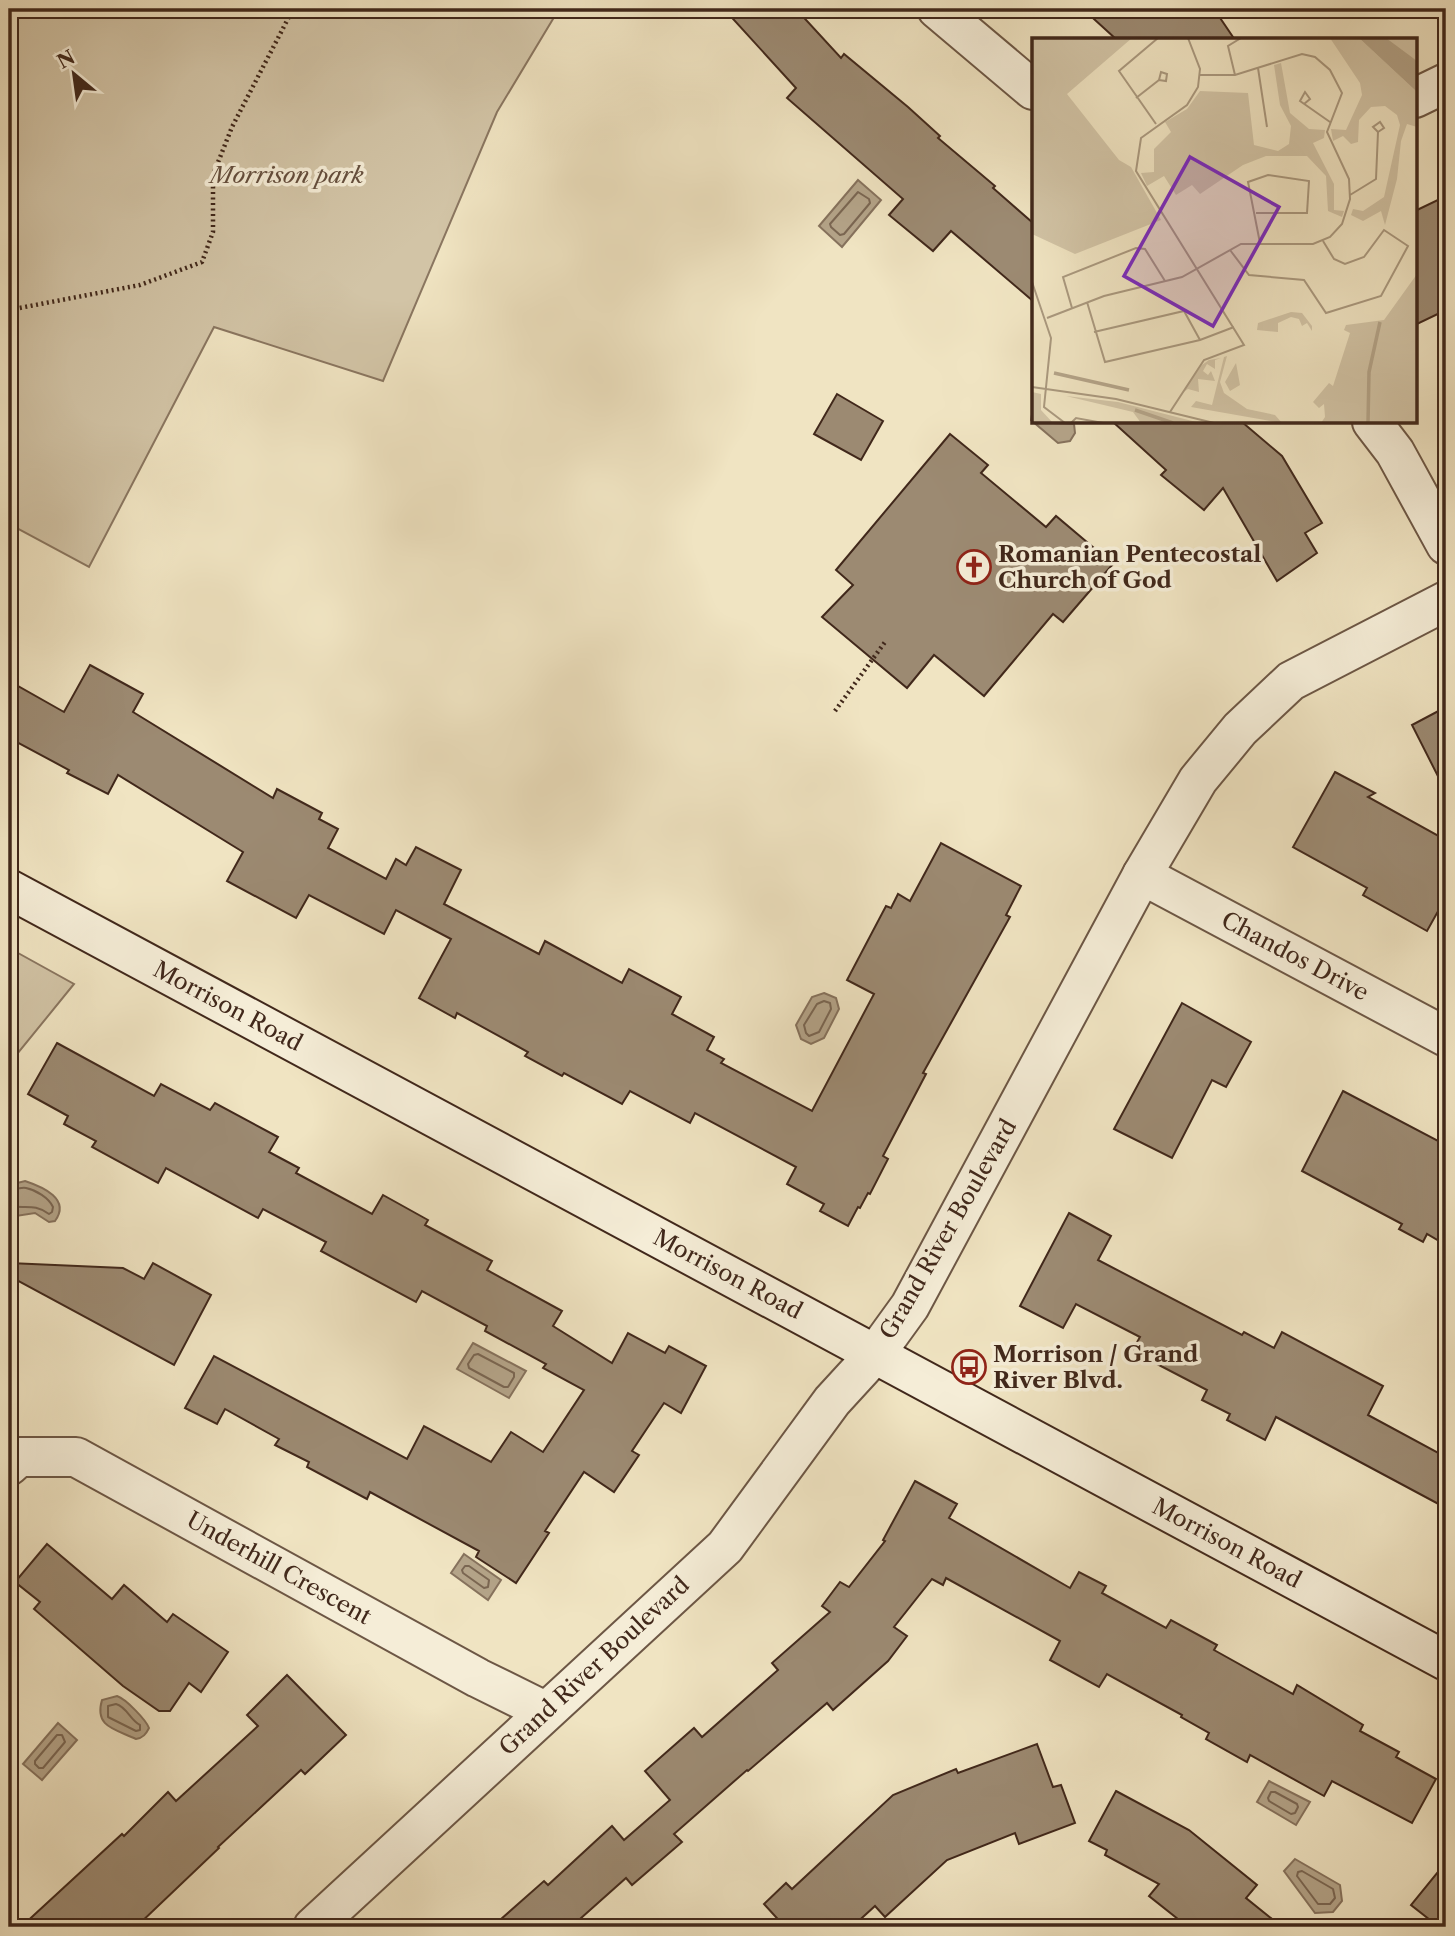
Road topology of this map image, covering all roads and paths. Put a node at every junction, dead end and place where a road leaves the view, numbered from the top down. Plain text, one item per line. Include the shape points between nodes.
1 (293, 9) edge
2 (937, 9) edge
3 (1446, 83) edge
4 (1032, 89) edge
5 (1416, 98) edge
6 (9, 310) edge
7 (1374, 424) edge
8 (1446, 545) edge
9 (1446, 601) edge
10 (885, 642) dead end
11 (835, 711) dead end
12 (1142, 875) junction
13 (9, 888) edge
14 (1446, 1037) edge
15 (876, 1353) junction
16 (9, 1466) edge
17 (1446, 1661) edge
18 (545, 1711) junction
19 (313, 1927) edge

1 - 6 path via 232,127 213,176 213,232 201,262 140,285
2 - 4 street
3 - 5 street
7 - 8 street
9 - 12 street, Grand River Boulevard via 1291,681 1240,729 1198,780
10 - 11 path
12 - 14 street, Chandos Drive
12 - 15 street, Grand River Boulevard via 910,1306
13 - 15 street, Morrison Road
15 - 17 street, Morrison Road
15 - 18 street, Grand River Boulevard via 832,1401 725,1546
16 - 18 street, Underhill Crescent via 19,1457 76,1457
18 - 19 street, Grand River Boulevard

